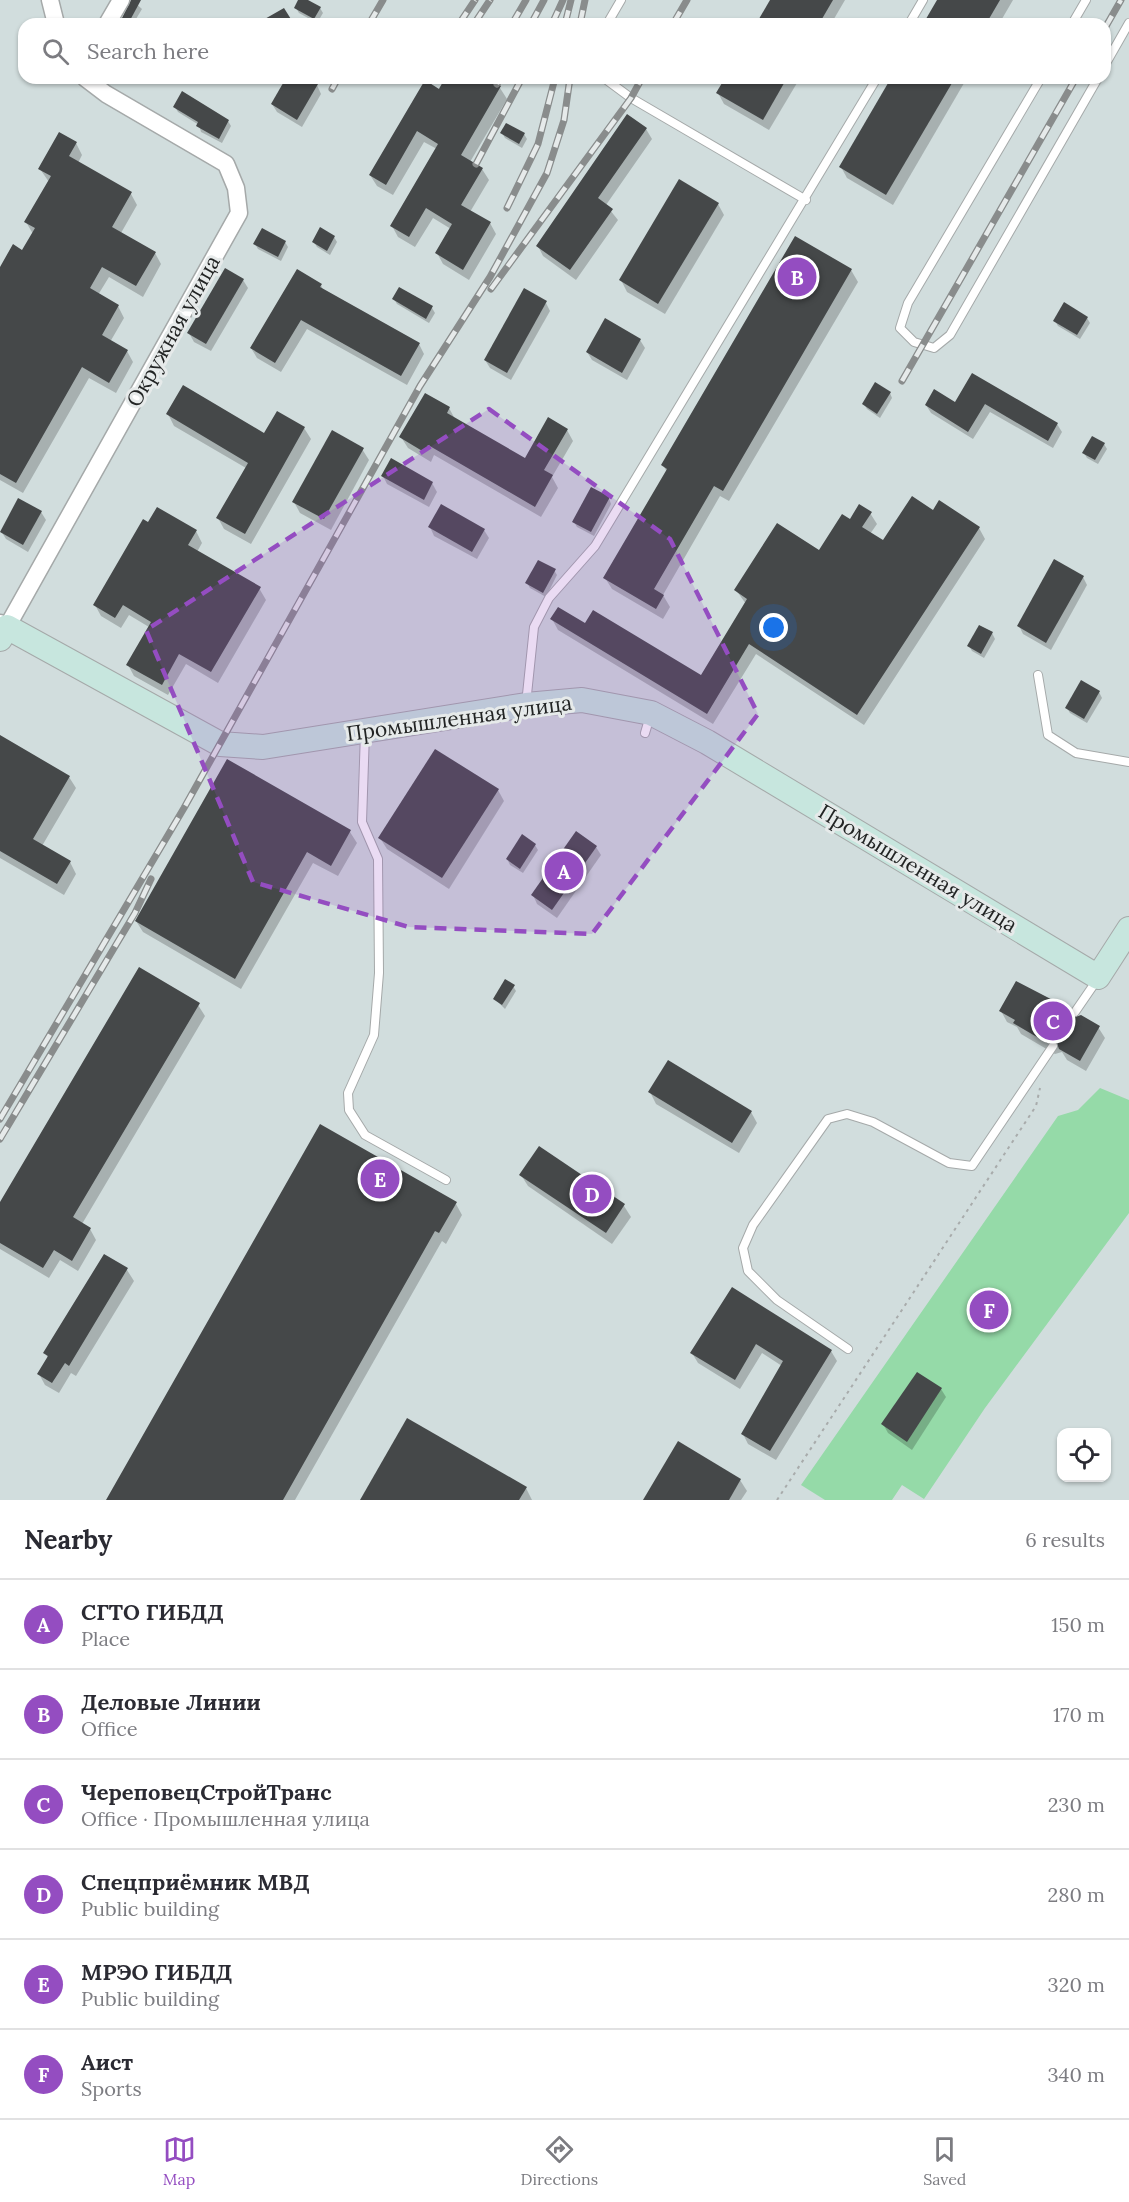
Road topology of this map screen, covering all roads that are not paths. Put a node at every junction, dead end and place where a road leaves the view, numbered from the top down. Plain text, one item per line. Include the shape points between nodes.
1 (50, 0) edge
2 (121, 0) edge
3 (621, 0) edge
4 (923, 0) edge
5 (1086, 0) edge
6 (54, 18) edge
7 (110, 18) edge
8 (610, 18) edge
9 (912, 18) edge
10 (1076, 18) edge
11 (1129, 23) edge
12 (1111, 54) edge
13 (92, 84) edge
14 (612, 84) edge
15 (874, 84) edge
16 (1037, 84) edge
17 (1095, 84) edge
18 (806, 200) junction
19 (2, 630) edge
20 (1038, 675) dead end
21 (526, 705) junction
22 (365, 731) junction
23 (1129, 762) edge
24 (1129, 929) edge
25 (1098, 977) junction
26 (1075, 1012) dead end
27 (1053, 1046) dead end
28 (446, 1180) dead end
29 (849, 1349) dead end

1 - 6 street
2 - 7 street
3 - 8 lane
4 - 9 lane
5 - 10 lane
11 - 12 lane
13 - 19 street, Окружная улица via 226,164 236,188 239,213
14 - 18 lane
15 - 18 lane
16 - 17 lane via 908,303 900,328 914,342 934,348 950,335
18 - 21 lane via 595,546 549,598 534,627
19 - 22 street, Промышленная улица via 220,744 263,747
20 - 23 lane via 1048,735 1076,753
21 - 22 street, Промышленная улица
21 - 25 street, Промышленная улица via 582,700 707,742
22 - 28 lane via 362,822 378,859 379,973 374,1035 348,1093 349,1110 365,1135
24 - 25 street
25 - 26 lane
27 - 29 lane via 972,1166 949,1163 873,1122 847,1114 828,1119 753,1225 743,1248 748,1271 777,1300

